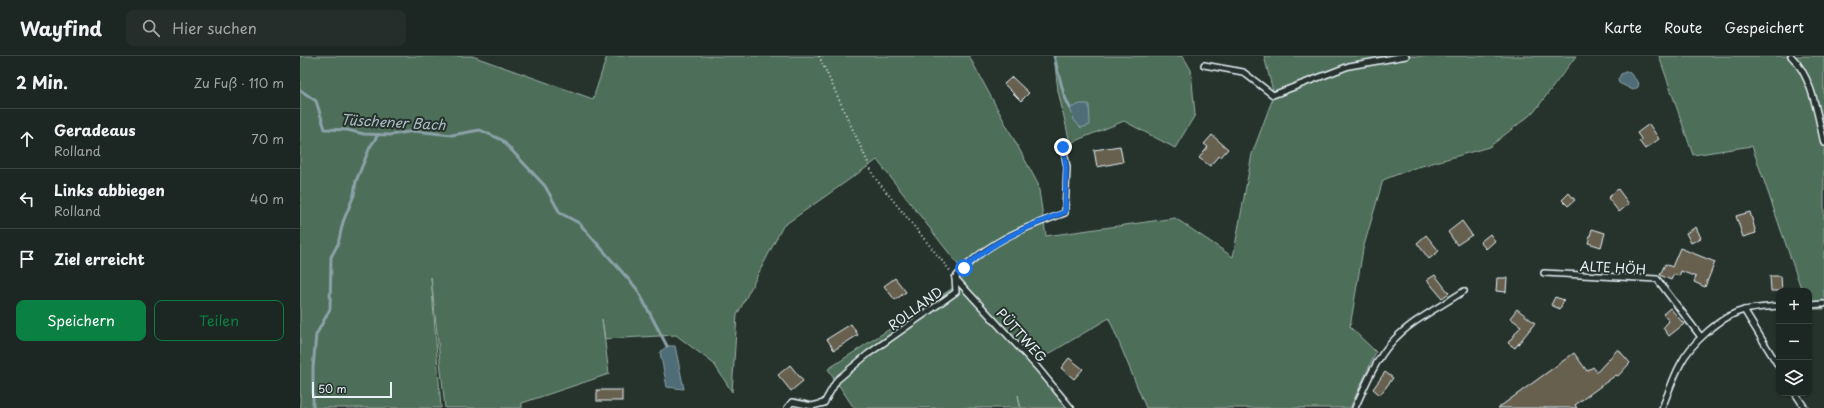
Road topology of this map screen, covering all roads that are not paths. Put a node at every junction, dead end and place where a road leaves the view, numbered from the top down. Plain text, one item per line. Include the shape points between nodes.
1 (1406, 56) edge
2 (1791, 56) edge
3 (1204, 65) dead end
4 (1824, 143) edge
5 (1063, 147) dead end
6 (1544, 273) dead end
7 (955, 278) junction
8 (1464, 291) dead end
9 (1824, 304) edge
10 (1812, 305) edge
11 (1776, 306) edge
12 (1744, 310) junction
13 (1701, 337) junction
14 (1776, 362) edge
15 (1797, 396) edge
16 (787, 408) edge
17 (1071, 408) edge
18 (1356, 408) edge
19 (1662, 408) edge
20 (1805, 408) edge

1 - 3 lane via 1349,66 1273,95 1242,72
2 - 4 lane via 1805,76 1813,97
5 - 7 lane, ROLLAND via 1066,167 1065,212 997,242 979,253
6 - 13 lane, ALTE HÖH via 1657,280
7 - 16 lane, ROLLAND via 956,292 868,354 837,380 824,403 812,406 792,402
7 - 17 lane, PÜTTWEG via 1038,368
8 - 18 lane via 1419,320 1390,343 1378,361
9 - 10 lane
11 - 12 lane
12 - 13 lane
12 - 14 lane
13 - 19 lane via 1680,364
15 - 20 lane

